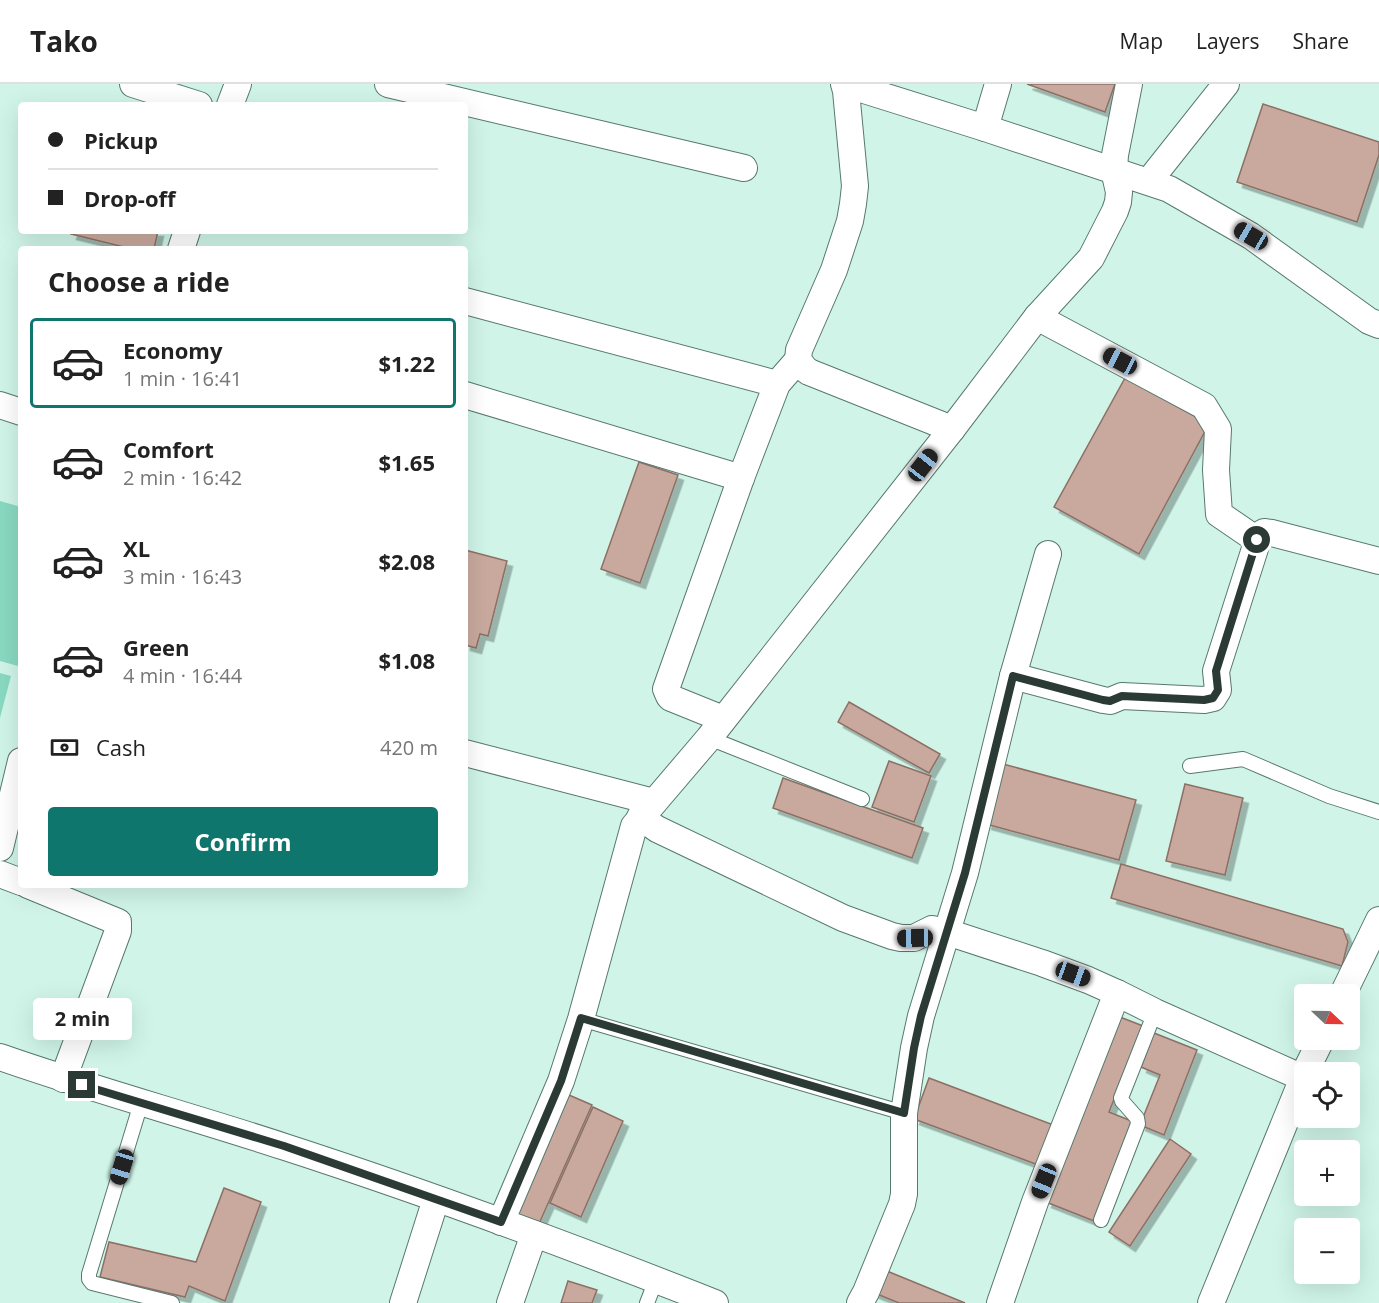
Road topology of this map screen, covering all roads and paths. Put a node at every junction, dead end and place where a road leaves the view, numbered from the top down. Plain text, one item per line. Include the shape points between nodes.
1 (133, 84) edge
2 (238, 84) edge
3 (388, 84) edge
4 (845, 84) edge
5 (998, 84) edge
6 (1129, 84) edge
7 (1226, 84) edge
8 (190, 102) edge
9 (231, 102) edge
10 (464, 102) edge
11 (468, 103) edge
12 (986, 128) junction
13 (744, 168) dead end
14 (1114, 170) junction
15 (1149, 182) junction
16 (468, 302) edge
17 (1037, 317) junction
18 (1379, 325) edge
19 (798, 360) junction
20 (777, 384) junction
21 (468, 396) edge
22 (0, 405) edge
23 (18, 411) edge
24 (952, 429) junction
25 (741, 478) junction
26 (1257, 540) junction
27 (1048, 554) dead end
28 (1379, 561) edge
29 (1013, 676) junction
30 (716, 728) junction
31 (468, 754) edge
32 (1190, 766) dead end
33 (18, 773) edge
34 (862, 799) dead end
35 (647, 809) junction
36 (1379, 812) edge
37 (0, 848) edge
38 (0, 874) edge
39 (18, 881) edge
40 (35, 888) edge
41 (1379, 920) edge
42 (947, 932) junction
43 (1348, 984) edge
44 (1117, 993) junction
45 (1155, 1012) junction
46 (581, 1018) junction
47 (0, 1057) edge
48 (1294, 1071) edge
49 (63, 1079) junction
50 (1294, 1100) edge
51 (141, 1103) junction
52 (904, 1113) junction
53 (436, 1199) junction
54 (1101, 1220) dead end
55 (501, 1222) junction
56 (534, 1234) junction
57 (652, 1291) edge
58 (172, 1303) edge
59 (403, 1303) edge
60 (510, 1303) edge
61 (715, 1303) edge
62 (860, 1303) edge
63 (1000, 1303) edge
64 (1211, 1303) edge

1 - 8 street
2 - 9 street
3 - 10 street
4 - 12 street
4 - 19 street via 854,204 834,270
5 - 12 street
6 - 14 street
7 - 15 street
11 - 13 street
12 - 14 street
14 - 15 street
14 - 17 street via 1118,202 1091,258
15 - 18 street via 1169,189 1251,236
16 - 20 street
17 - 24 street
17 - 26 street via 1204,406 1218,429 1219,514
19 - 20 street
19 - 24 street via 809,372
20 - 25 street
21 - 25 street
22 - 23 street
24 - 30 street
25 - 30 street via 666,689 671,698
26 - 28 street via 1264,532 1272,533
26 - 29 street via 1216,671 1218,690 1213,698 1122,696 1110,701
27 - 29 street
29 - 42 street
30 - 34 lane
30 - 35 street
31 - 35 street
32 - 36 lane via 1243,759 1329,796
33 - 37 street
35 - 42 street via 657,829 843,918 902,938 915,938 932,929
35 - 46 street via 631,833
38 - 39 street
40 - 49 street via 118,922
41 - 43 street
42 - 44 street
42 - 52 street via 921,1016
44 - 45 street
44 - 63 street
45 - 48 street
45 - 54 lane via 1121,1098 1138,1124
46 - 52 lane
46 - 55 street via 561,1081
47 - 49 street
49 - 51 street
50 - 64 street
51 - 53 street via 284,1146
51 - 58 lane via 89,1278 92,1283
52 - 62 street via 902,1204
53 - 55 street
53 - 59 street
55 - 56 street
56 - 57 street
56 - 60 street
57 - 61 street

